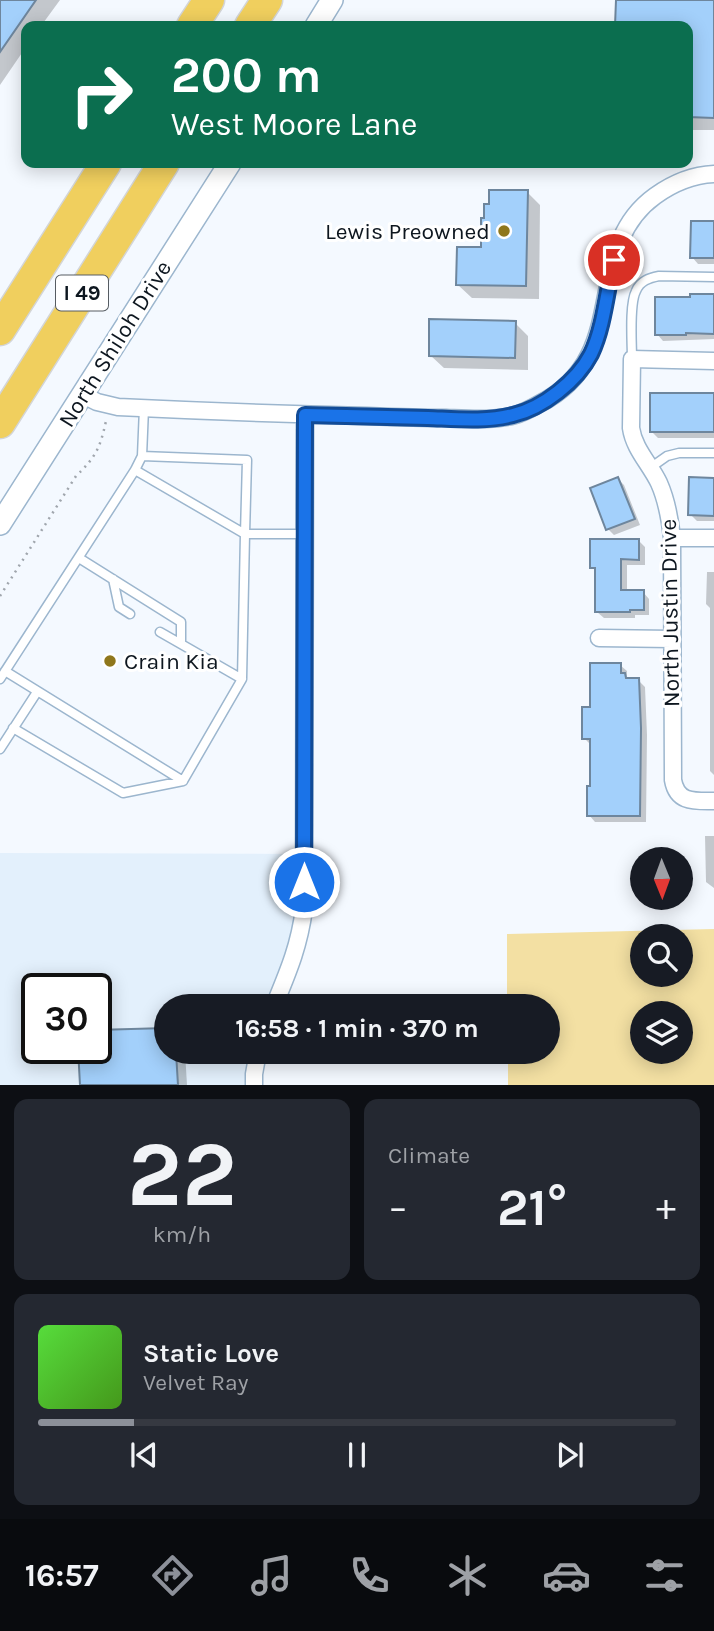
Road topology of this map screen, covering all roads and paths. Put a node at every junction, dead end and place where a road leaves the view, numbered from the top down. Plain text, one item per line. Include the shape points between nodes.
1 (209, 0) edge
2 (267, 0) edge
3 (332, 0) edge
4 (195, 21) edge
5 (253, 21) edge
6 (319, 21) edge
7 (103, 168) edge
8 (161, 168) edge
9 (226, 168) edge
10 (714, 174) edge
11 (714, 277) edge
12 (0, 330) edge
13 (632, 359) junction
14 (714, 361) edge
15 (83, 395) junction
16 (110, 405) junction
17 (144, 408) junction
18 (305, 415) junction
19 (0, 423) edge
20 (714, 453) edge
21 (142, 456) junction
22 (650, 468) junction
23 (135, 470) junction
24 (0, 524) edge
25 (245, 534) junction
26 (305, 534) junction
27 (672, 538) junction
28 (714, 538) edge
29 (79, 558) junction
30 (113, 579) junction
31 (0, 596) edge
32 (130, 614) dead end
33 (160, 632) dead end
34 (599, 638) dead end
35 (673, 639) junction
36 (181, 644) junction
37 (3, 675) edge
38 (242, 680) junction
39 (37, 692) junction
40 (13, 728) junction
41 (0, 749) edge
42 (183, 780) junction
43 (714, 801) edge
44 (279, 994) edge
45 (256, 1064) edge
46 (254, 1085) edge

1 - 4 highway
2 - 5 highway
3 - 6 street
7 - 12 highway, I 49
8 - 19 highway, I 49
9 - 15 street, North Shiloh Drive
10 - 18 street via 685,178 645,203 630,220 620,239 590,355 564,389 542,403 516,415 485,419
11 - 13 lane via 659,276 643,282 633,301
13 - 14 street
13 - 22 street, North Justin Drive via 631,428
15 - 16 street
15 - 24 street, North Shiloh Drive
16 - 17 street
16 - 31 path via 97,451 76,476
17 - 18 street
17 - 21 lane
18 - 26 street
20 - 22 lane via 679,453
21 - 23 lane
21 - 25 lane via 247,460
22 - 27 street, North Justin Drive via 665,498
23 - 25 lane
23 - 29 lane
25 - 26 lane
25 - 38 lane
26 - 44 street via 304,909 301,935
27 - 28 street
27 - 35 street, North Justin Drive
29 - 30 lane
29 - 37 lane
30 - 32 lane via 120,607
30 - 36 lane via 181,622
33 - 36 lane
34 - 35 street
35 - 43 street, North Justin Drive via 674,788 687,799
36 - 38 lane
37 - 39 lane
38 - 42 lane
39 - 40 lane
39 - 42 lane
40 - 41 lane
40 - 42 lane via 123,793
45 - 46 street

